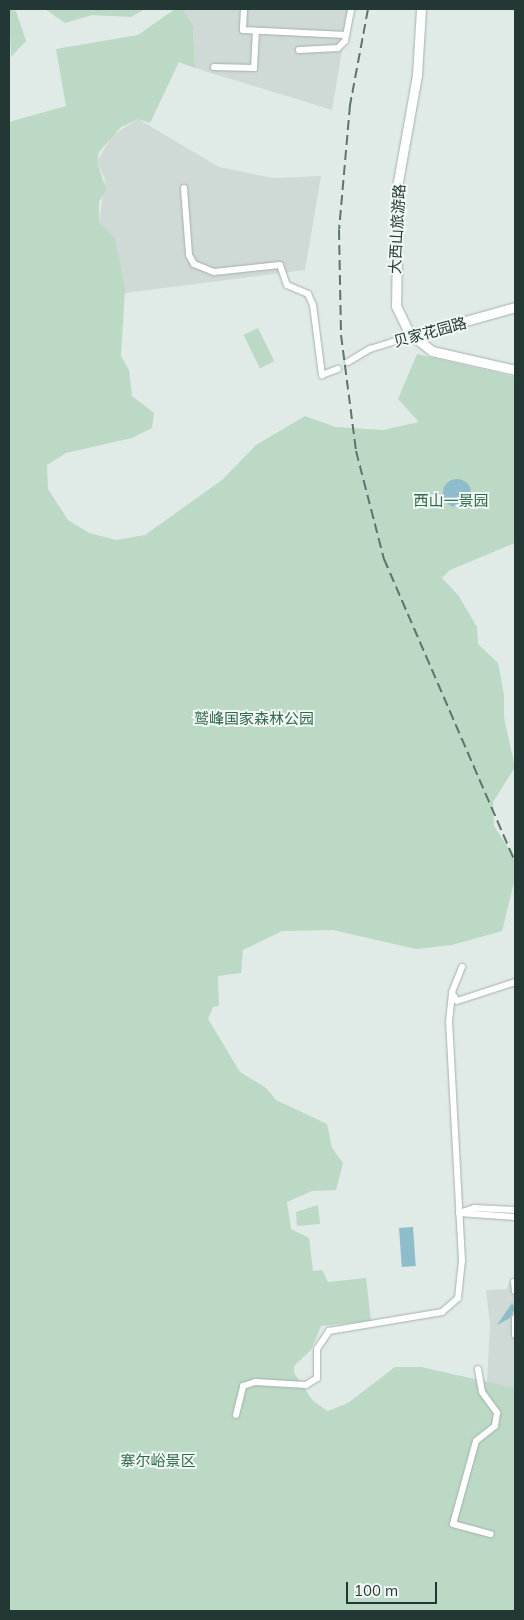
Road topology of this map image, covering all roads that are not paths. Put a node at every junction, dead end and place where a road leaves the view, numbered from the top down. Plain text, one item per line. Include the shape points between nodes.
1 (244, 9) edge
2 (351, 9) edge
3 (421, 9) edge
4 (256, 31) junction
5 (346, 35) junction
6 (299, 50) dead end
7 (214, 67) dead end
8 (184, 188) dead end
9 (515, 307) edge
10 (412, 336) junction
11 (348, 362) dead end
12 (338, 369) dead end
13 (515, 370) edge
14 (462, 968) dead end
15 (515, 982) edge
16 (452, 992) junction
17 (515, 1210) edge
18 (459, 1213) junction
19 (515, 1217) edge
20 (514, 1282) edge
21 (515, 1291) edge
22 (515, 1318) edge
23 (515, 1335) edge
24 (478, 1369) dead end
25 (236, 1415) dead end
26 (491, 1534) dead end

1 - 4 street via 244,30
2 - 5 street
3 - 10 street, 大西山旅游路 via 417,75 398,182 394,282 396,306
4 - 5 street
4 - 7 street via 254,68
5 - 6 street via 332,50
8 - 12 street via 189,255 194,264 214,272 280,265 287,285 308,294 313,305 322,375
9 - 10 street, 贝家花园路
10 - 11 street, 贝家花园路 via 370,349
10 - 13 street, 大西山旅游路 via 439,354
14 - 16 street
15 - 16 street via 457,1001
16 - 18 street via 451,1096
17 - 18 street via 474,1208
18 - 19 street
18 - 25 street via 462,1283 450,1309 329,1331 317,1349 317,1378 306,1385 255,1382 243,1386
20 - 21 street
22 - 23 street
24 - 26 street via 482,1392 497,1414 495,1426 476,1441 453,1524

